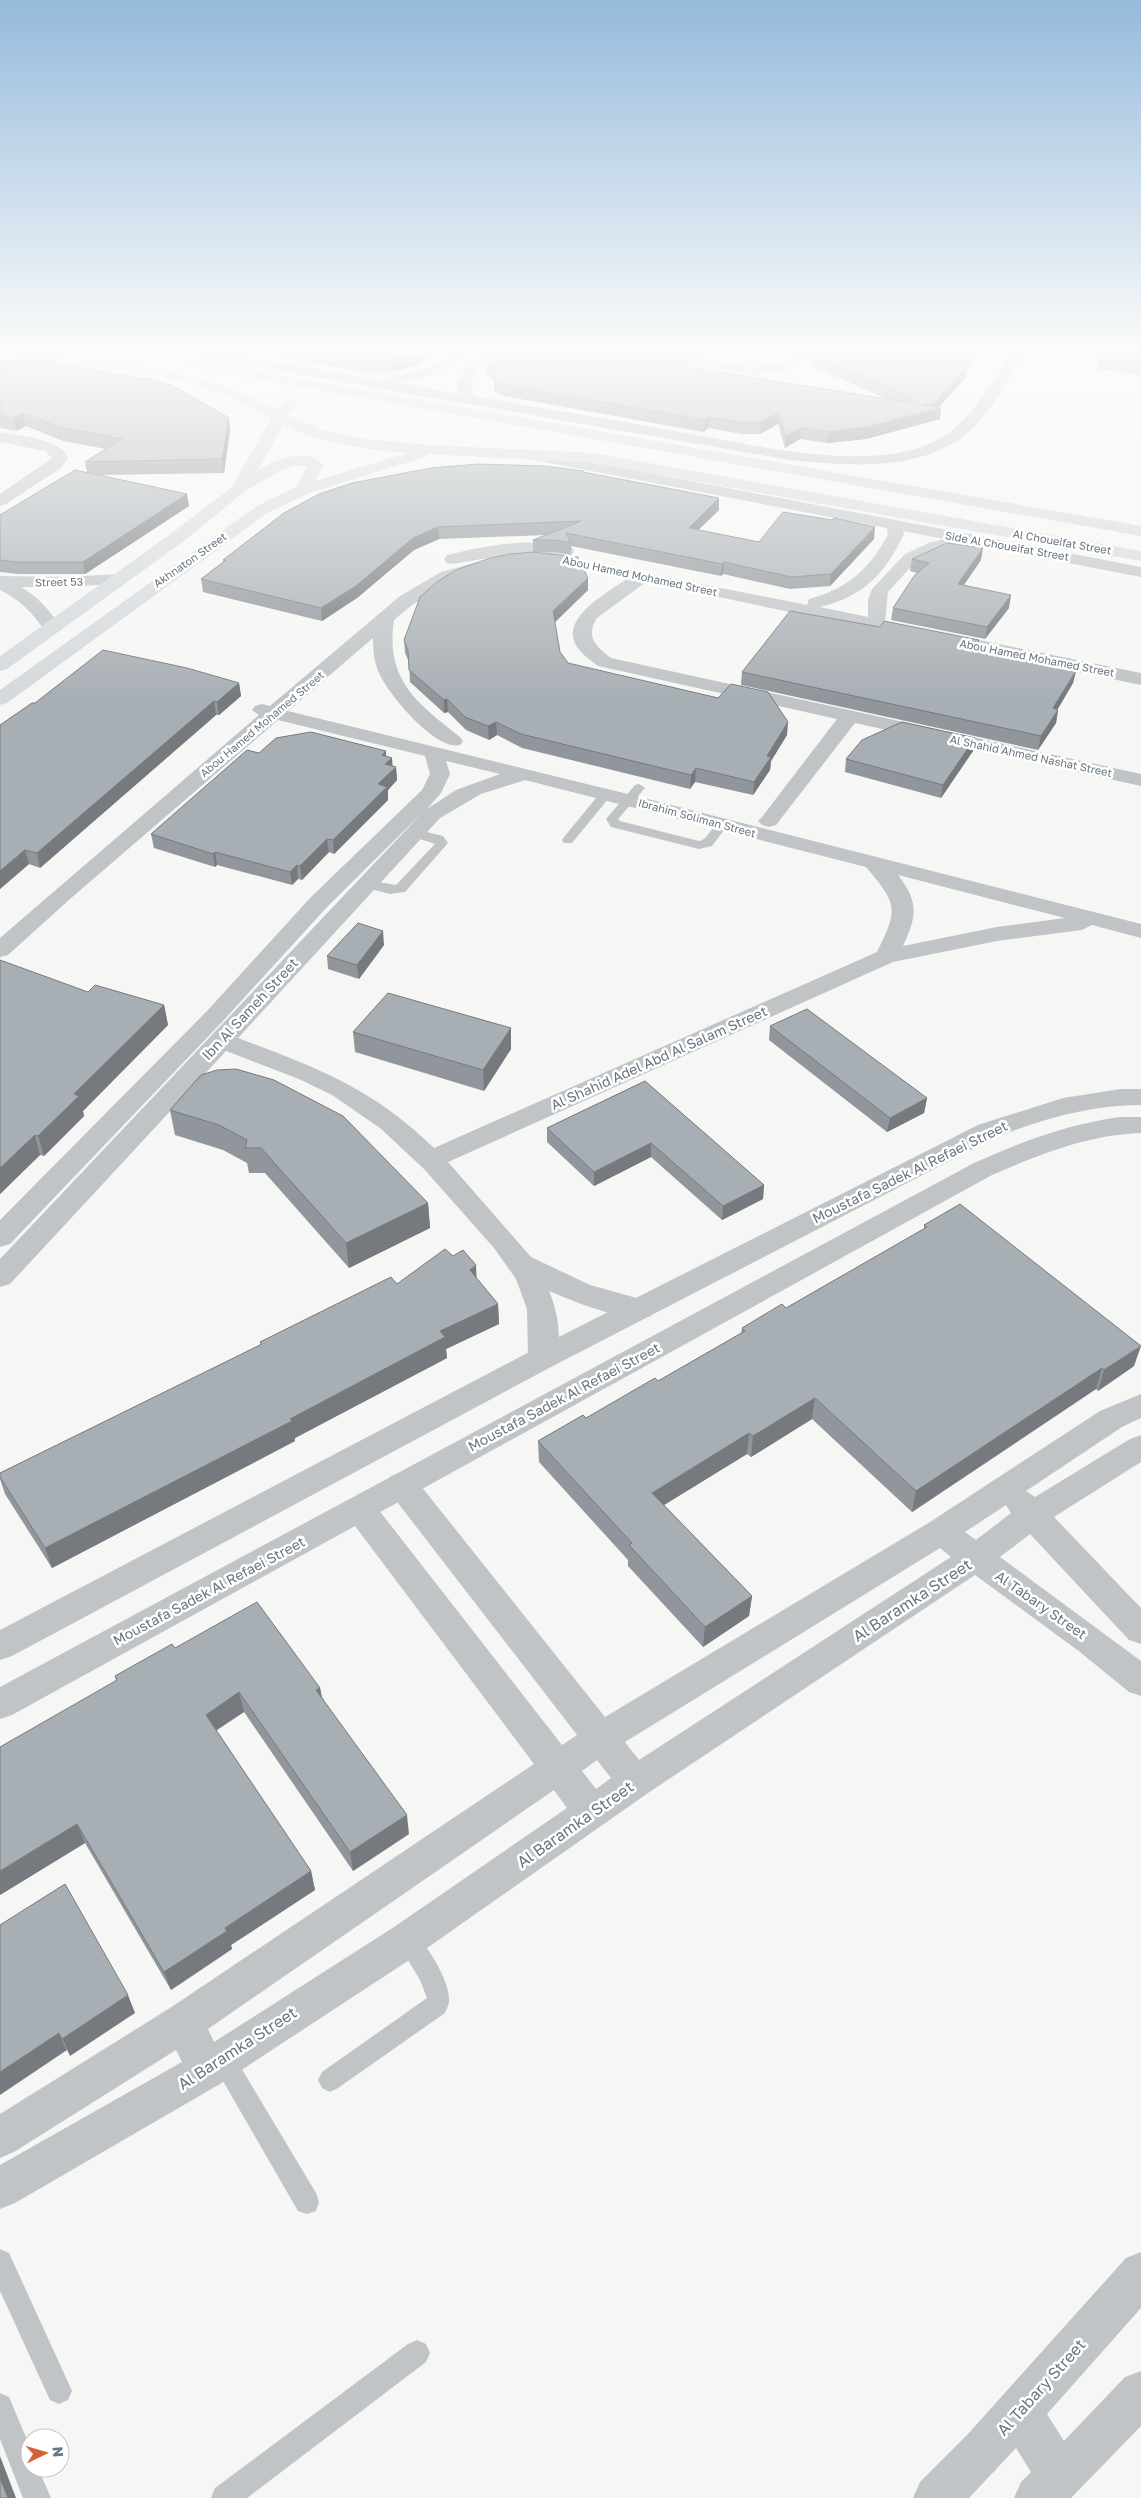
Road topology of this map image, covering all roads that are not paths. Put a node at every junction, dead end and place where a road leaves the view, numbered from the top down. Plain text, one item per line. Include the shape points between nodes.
1 (53, 467) edge
2 (253, 467) edge
3 (276, 467) edge
4 (314, 467) edge
5 (379, 467) edge
6 (591, 467) edge
7 (641, 467) edge
8 (810, 467) edge
9 (238, 490) junction
10 (303, 490) junction
11 (0, 501) edge
12 (894, 525) junction
13 (1141, 531) edge
14 (969, 539) junction
15 (518, 554) junction
16 (1141, 556) edge
17 (1141, 572) edge
18 (643, 576) junction
19 (117, 579) junction
20 (0, 582) edge
21 (815, 603) junction
22 (385, 617) junction
23 (876, 621) junction
24 (51, 627) junction
25 (0, 665) edge
26 (1141, 669) edge
27 (1141, 680) edge
28 (271, 692) junction
29 (293, 698) junction
30 (0, 699) edge
31 (253, 708) junction
32 (274, 713) junction
33 (849, 717) junction
34 (331, 728) junction
35 (245, 738) junction
36 (444, 748) junction
37 (522, 775) junction
38 (1141, 780) edge
39 (634, 794) junction
40 (605, 795) junction
41 (769, 822) junction
42 (568, 840) dead end
43 (875, 864) junction
44 (29, 900) dead end
45 (1141, 913) edge
46 (1099, 921) junction
47 (1141, 930) edge
48 (0, 950) edge
49 (886, 956) junction
50 (221, 1040) junction
51 (1141, 1098) edge
52 (1141, 1125) edge
53 (432, 1159) junction
54 (0, 1237) edge
55 (524, 1265) junction
56 (0, 1277) edge
57 (641, 1309) junction
58 (543, 1358) junction
59 (1141, 1405) edge
60 (1141, 1447) edge
61 (402, 1485) junction
62 (1005, 1488) junction
63 (360, 1509) junction
64 (1034, 1514) junction
65 (941, 1531) junction
66 (975, 1558) junction
67 (1141, 1630) edge
68 (0, 1646) edge
69 (1141, 1682) edge
70 (0, 1704) edge
71 (600, 1738) junction
72 (559, 1768) junction
73 (635, 1782) junction
74 (592, 1812) junction
75 (407, 1940) junction
76 (184, 2022) junction
77 (214, 2064) junction
78 (330, 2080) dead end
79 (0, 2138) edge
80 (0, 2188) edge
81 (307, 2202) dead end
82 (0, 2262) edge
83 (1141, 2273) edge
84 (417, 2353) dead end
85 (60, 2391) dead end
86 (1141, 2393) edge
87 (0, 2406) edge
88 (1019, 2411) junction
89 (1048, 2487) edge
90 (37, 2498) edge
91 (225, 2498) edge
92 (936, 2498) edge

1 - 11 street
2 - 9 main road, Akhnaton Street
3 - 9 main road
4 - 10 main road
5 - 10 main road, Akhnaton Street
6 - 12 street, Side Al Choueifat Street
7 - 16 main road, Al Choueifat Street
8 - 13 main road, Al Choueifat Street
9 - 19 main road, Akhnaton Street
10 - 30 main road, Akhnaton Street via 263,509 215,541
12 - 14 street, Side Al Choueifat Street
12 - 21 street via 896,534 865,581 850,591
14 - 17 street, Side Al Choueifat Street
14 - 23 street via 926,548 904,562 880,589
15 - 18 street, Abou Hamed Mohamed Street
15 - 21 street, Abou Hamed Mohamed Street via 557,549
15 - 22 street, Abou Hamed Mohamed Street via 447,576 406,600
15 - 28 street, Abou Hamed Mohamed Street via 448,560 404,583
18 - 23 street, Abou Hamed Mohamed Street
18 - 33 street, Al Shahid Ahmed Nashat Street via 589,614 582,624 581,634 590,653 622,667
19 - 20 street, Street 53
19 - 24 main road, Akhnaton Street
20 - 24 street, Street 53 via 37,606
21 - 23 street, Abou Hamed Mohamed Street
22 - 29 street, Abou Hamed Mohamed Street
22 - 36 street via 382,646 394,686
23 - 26 street, Abou Hamed Mohamed Street
23 - 27 street, Abou Hamed Mohamed Street
24 - 25 main road, Akhnaton Street
28 - 29 street, Ibrahim Soliman Street
28 - 31 street, Abou Hamed Mohamed Street
29 - 32 street, Abou Hamed Mohamed Street
29 - 36 street, Ibrahim Soliman Street
31 - 32 street, Ibrahim Soliman Street
31 - 44 street, Abou Hamed Mohamed Street
32 - 34 street, Ibrahim Soliman Street
32 - 35 street, Abou Hamed Mohamed Street
33 - 38 street, Al Shahid Ahmed Nashat Street
33 - 41 street
34 - 35 street via 288,730
34 - 36 street, Ibrahim Soliman Street
35 - 48 street, Abou Hamed Mohamed Street
36 - 37 street, Ibrahim Soliman Street
36 - 39 street, Ibrahim Soliman Street
36 - 54 street, Ibn Al Sameh Street via 440,774 431,793 319,902 215,1016
37 - 40 street, Ibrahim Soliman Street
37 - 50 street, Ibn Al Sameh Street via 485,785 450,800 415,833
39 - 40 street, Ibrahim Soliman Street
39 - 41 street, Ibrahim Soliman Street
39 - 43 street, Ibrahim Soliman Street via 722,825
40 - 42 lane
41 - 45 street, Ibrahim Soliman Street
43 - 46 street, Ibrahim Soliman Street
43 - 49 street via 900,893 906,907 902,925
46 - 47 street, Ibrahim Soliman Street
46 - 49 street, Al Shahid Adel Abd Al Salam Street via 997,934
49 - 53 street, Al Shahid Adel Abd Al Salam Street
50 - 53 street via 304,1072 355,1098 392,1124
50 - 56 street, Ibn Al Sameh Street
51 - 57 street, Moustafa Sadek Al Refaei Street via 1094,1100 1062,1106 987,1131
52 - 61 street, Moustafa Sadek Al Refaei Street via 1082,1132 1043,1143 983,1169
53 - 55 street
55 - 57 street via 577,1292
55 - 58 street via 536,1289 541,1311
57 - 58 street, Moustafa Sadek Al Refaei Street
58 - 68 street, Moustafa Sadek Al Refaei Street
59 - 62 street via 1111,1419
60 - 64 street, Al Baramka Street
61 - 63 street, Moustafa Sadek Al Refaei Street
61 - 71 street
62 - 64 street
62 - 65 street
63 - 70 street, Moustafa Sadek Al Refaei Street
63 - 72 street
64 - 66 street, Al Baramka Street
64 - 67 street
65 - 66 street, Al Tabary Street
65 - 71 street
66 - 69 street, Al Tabary Street via 1090,1640
66 - 73 street, Al Baramka Street
71 - 72 street
71 - 73 street
72 - 74 street
72 - 76 street
73 - 74 street, Al Baramka Street
74 - 75 street, Al Baramka Street
75 - 77 street, Al Baramka Street
75 - 78 lane via 437,1989 440,2000
76 - 77 street
76 - 79 street
77 - 80 street, Al Baramka Street
77 - 81 lane
82 - 85 lane
83 - 88 street, Al Tabary Street
84 - 91 lane
86 - 89 street
87 - 90 lane
88 - 89 street
88 - 92 street, Al Tabary Street

